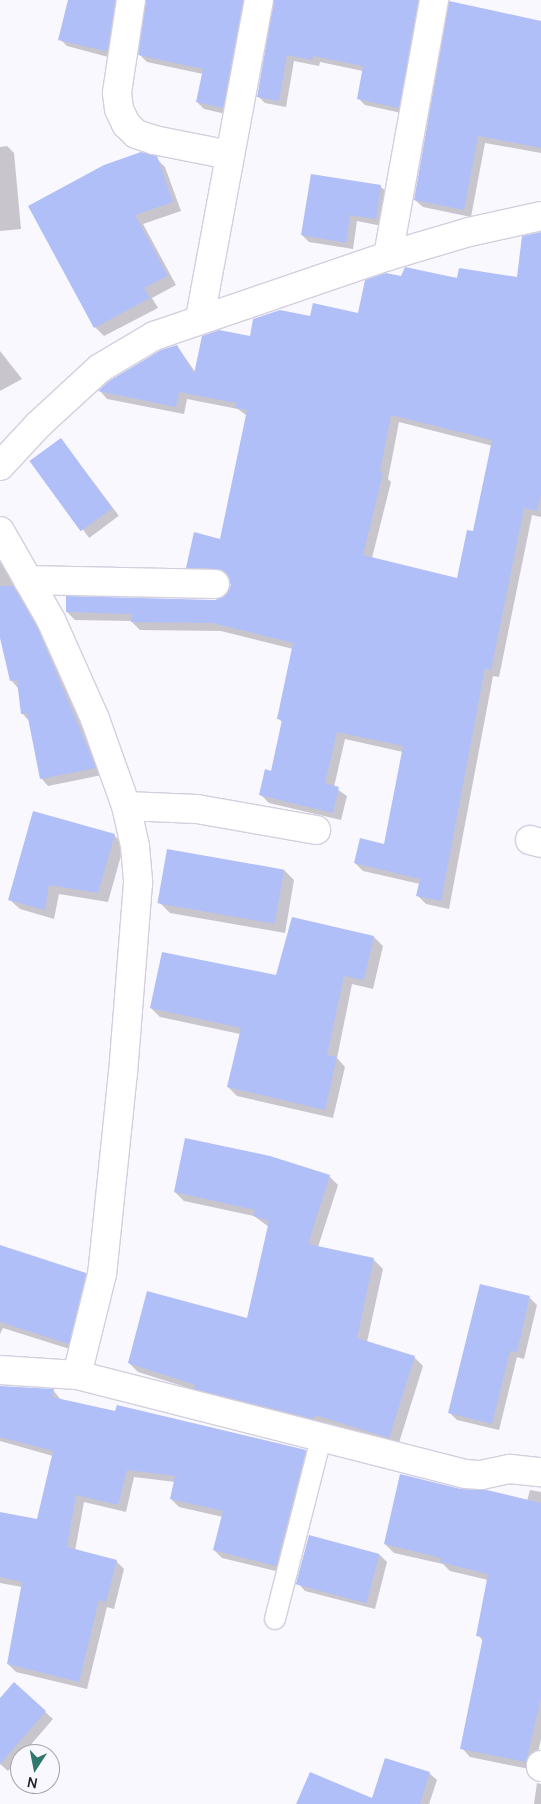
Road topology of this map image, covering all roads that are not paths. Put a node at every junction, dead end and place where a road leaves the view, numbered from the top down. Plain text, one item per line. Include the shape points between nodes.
1 (131, 0) edge
2 (259, 0) edge
3 (434, 0) edge
4 (230, 155) junction
5 (541, 216) edge
6 (388, 256) junction
7 (200, 318) junction
8 (0, 466) edge
9 (0, 531) edge
10 (28, 580) junction
11 (215, 584) dead end
12 (126, 806) junction
13 (316, 830) dead end
14 (0, 1370) edge
15 (77, 1375) junction
16 (321, 1438) junction
17 (541, 1472) edge
18 (275, 1618) dead end

1 - 4 street via 117,93 118,109 126,124 136,134 154,140
2 - 4 street
3 - 6 street
4 - 7 street
5 - 6 street via 469,232
6 - 7 street
7 - 8 street via 154,336 100,368 38,425
9 - 10 street
10 - 11 street
10 - 12 street via 51,620 95,719
12 - 13 street via 196,809
12 - 15 street via 136,846 138,883 124,1072 102,1274
14 - 15 street
15 - 16 street
16 - 17 street via 465,1474 481,1475 510,1469
16 - 18 lane

